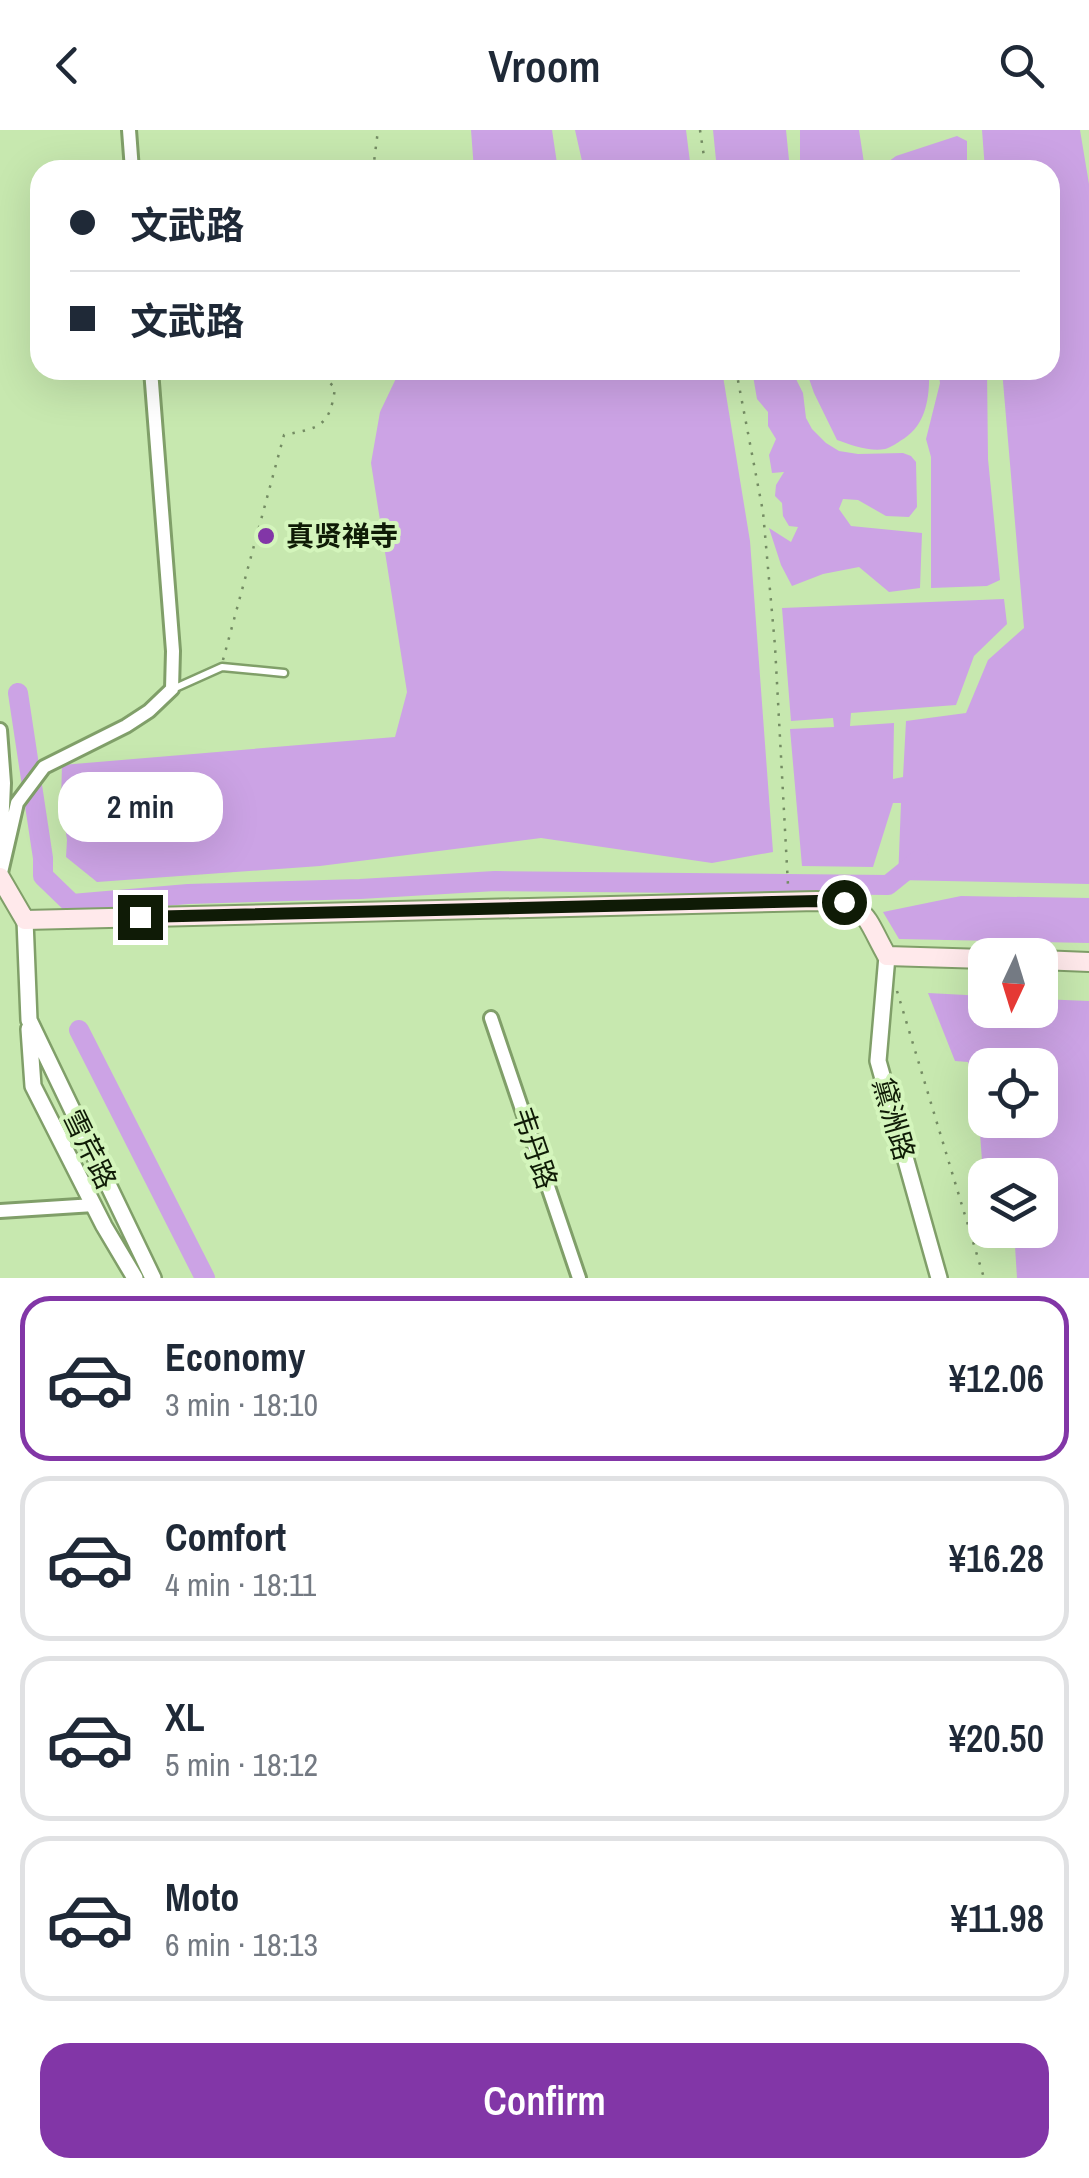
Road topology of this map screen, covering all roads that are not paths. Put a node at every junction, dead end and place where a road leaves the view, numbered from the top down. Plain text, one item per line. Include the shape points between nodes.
1 (129, 130) edge
2 (131, 160) edge
3 (152, 380) edge
4 (284, 674) dead end
5 (172, 689) junction
6 (0, 730) edge
7 (0, 877) edge
8 (25, 920) junction
9 (886, 956) junction
10 (968, 958) edge
11 (1058, 961) edge
12 (1089, 962) edge
13 (491, 1018) dead end
14 (29, 1020) junction
15 (94, 1205) junction
16 (0, 1210) edge
17 (135, 1278) edge
18 (153, 1278) edge
19 (580, 1278) edge
20 (939, 1278) edge

1 - 2 street
3 - 5 street
4 - 5 lane via 222,667
5 - 7 street via 126,726 44,767 17,803
6 - 7 street
7 - 8 main road
8 - 9 main road via 844,902 862,911
8 - 14 street, 雪芹路
9 - 10 main road
9 - 20 street, 黛洲路 via 878,1060
11 - 12 main road
13 - 19 street, 韦丹路
14 - 15 street, 雪芹路 via 33,1086
14 - 18 street, 雪芹路
15 - 16 street
15 - 17 street, 雪芹路

